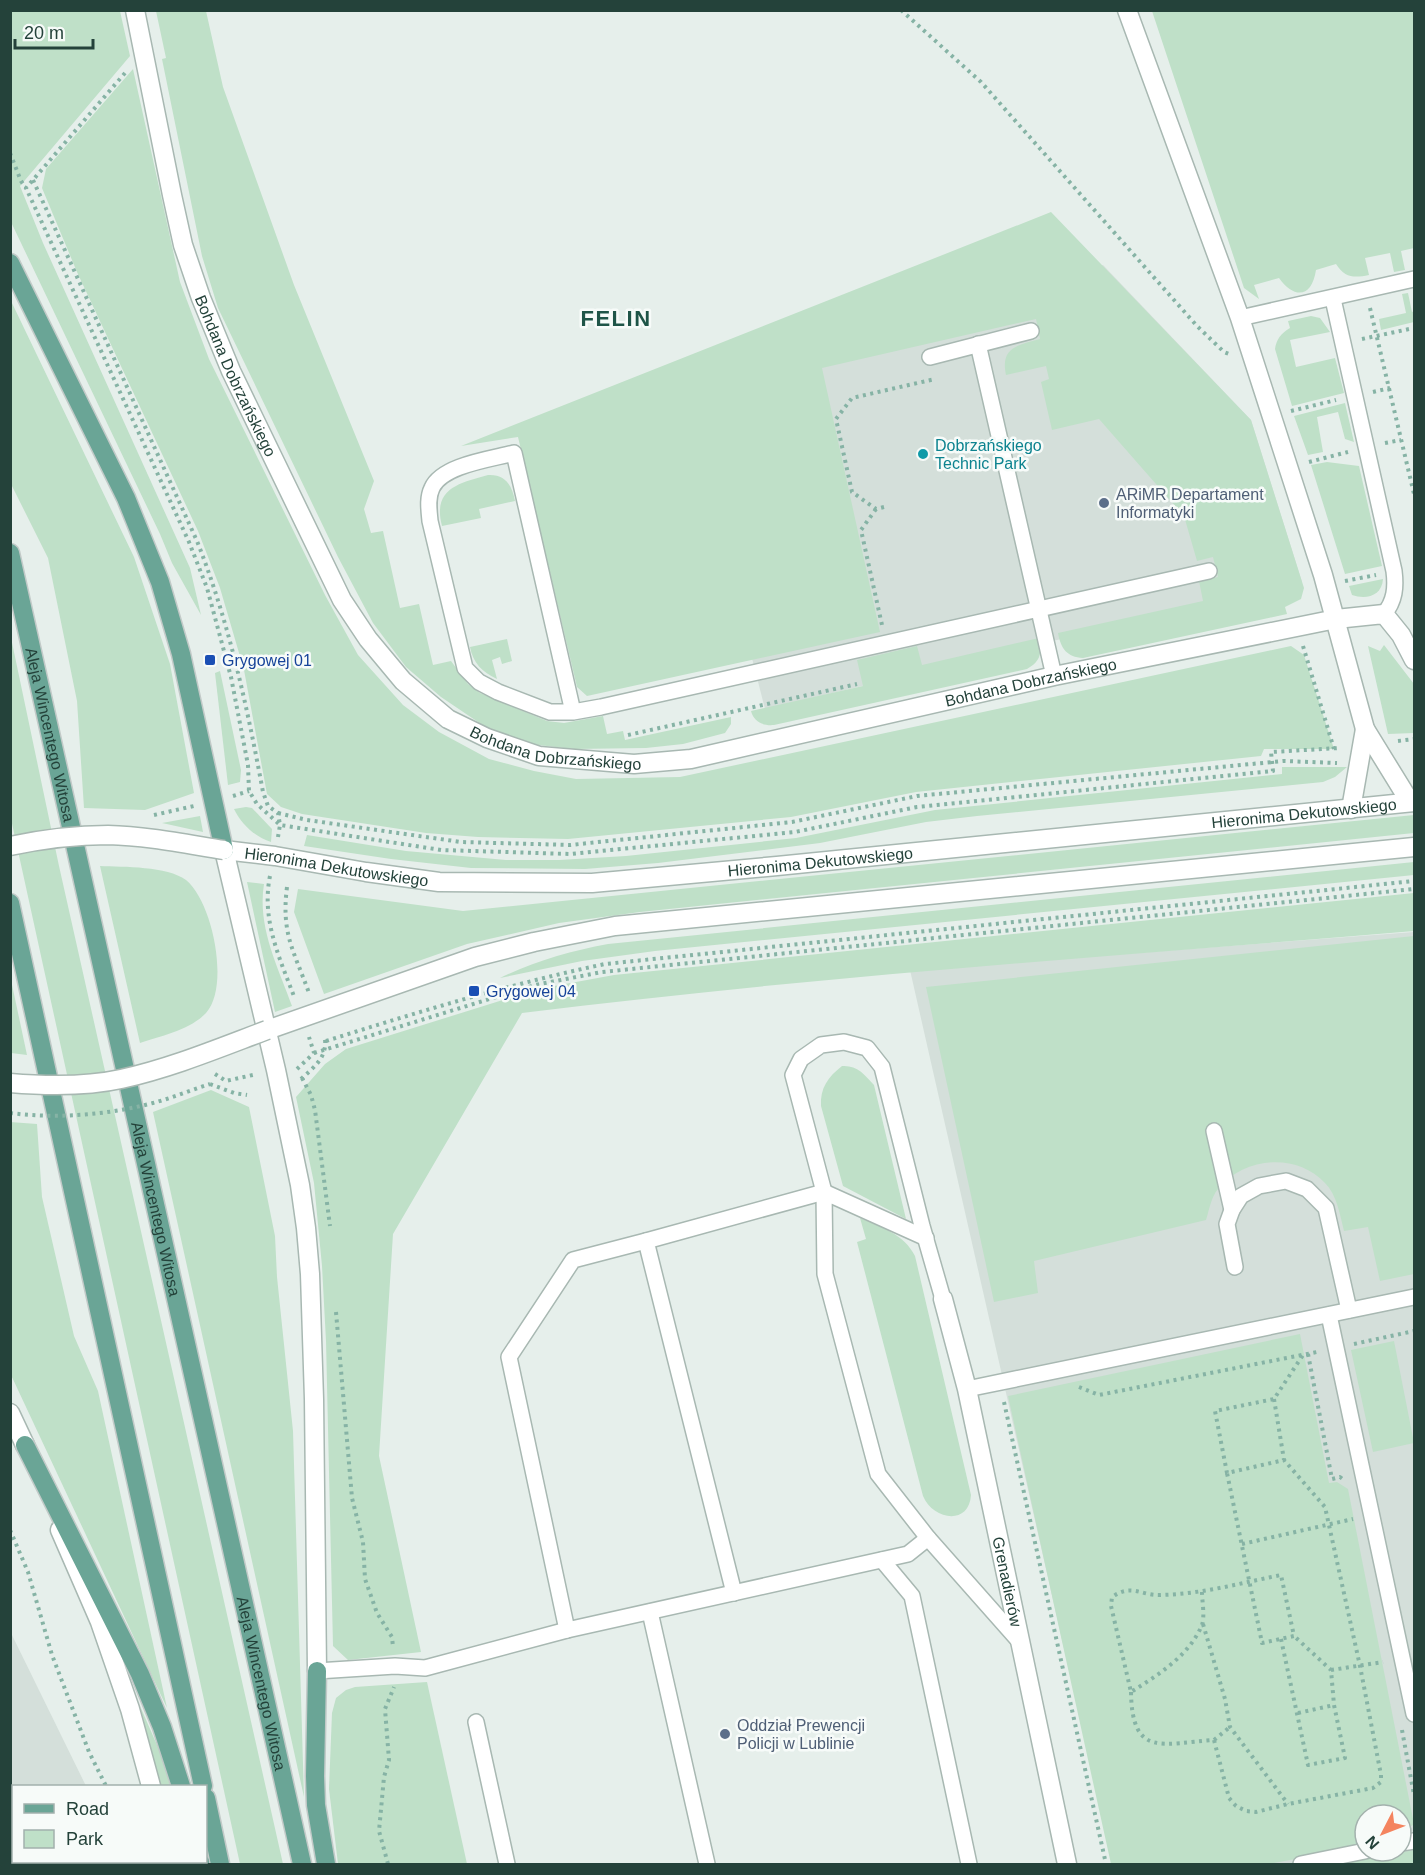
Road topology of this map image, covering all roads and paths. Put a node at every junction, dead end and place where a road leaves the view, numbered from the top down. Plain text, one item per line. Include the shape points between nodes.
1 (135, 10) edge
2 (901, 10) edge
3 (1127, 10) edge
4 (125, 72) dead end
5 (10, 153) edge
6 (26, 188) junction
7 (10, 263) edge
8 (1414, 279) edge
9 (1366, 290) junction
10 (1333, 299) junction
11 (1240, 318) junction
12 (1414, 328) edge
13 (1031, 331) dead end
14 (1377, 335) junction
15 (1344, 343) junction
16 (978, 344) junction
17 (1233, 355) dead end
18 (930, 357) dead end
19 (939, 378) dead end
20 (1390, 388) junction
21 (1356, 396) junction
22 (1290, 411) dead end
23 (1414, 494) edge
24 (884, 507) dead end
25 (876, 509) junction
26 (10, 553) edge
27 (1209, 571) dead end
28 (1040, 609) junction
29 (1383, 614) junction
30 (1336, 619) junction
31 (1299, 627) junction
32 (886, 644) junction
33 (1414, 660) edge
34 (1054, 676) junction
35 (857, 684) dead end
36 (573, 712) junction
37 (628, 735) dead end
38 (1414, 739) edge
39 (1365, 745) junction
40 (1334, 749) junction
41 (1273, 762) junction
42 (249, 791) junction
43 (230, 797) dead end
44 (1412, 802) edge
45 (197, 805) dead end
46 (1351, 809) junction
47 (278, 813) dead end
48 (147, 817) dead end
49 (10, 846) edge
50 (1414, 848) edge
51 (224, 850) junction
52 (1414, 881) edge
53 (287, 887) dead end
54 (1414, 889) edge
55 (10, 903) edge
56 (311, 999) dead end
57 (267, 1030) junction
58 (323, 1034) dead end
59 (326, 1041) junction
60 (326, 1050) junction
61 (314, 1053) dead end
62 (302, 1078) junction
63 (298, 1082) dead end
64 (10, 1083) edge
65 (247, 1095) dead end
66 (10, 1113) edge
67 (1214, 1131) dead end
68 (824, 1192) junction
69 (1232, 1210) junction
70 (330, 1231) dead end
71 (926, 1238) junction
72 (646, 1241) junction
73 (1235, 1267) dead end
74 (1414, 1297) edge
75 (943, 1299) joint
76 (335, 1300) dead end
77 (1348, 1310) junction
78 (1329, 1314) junction
79 (1414, 1331) edge
80 (1336, 1347) junction
81 (1304, 1355) junction
82 (1073, 1385) dead end
83 (967, 1389) junction
84 (1003, 1395) dead end
85 (1274, 1399) junction
86 (10, 1413) edge
87 (25, 1445) junction
88 (1284, 1460) junction
89 (1227, 1473) junction
90 (1359, 1517) dead end
91 (1329, 1524) junction
92 (10, 1530) edge
93 (928, 1538) junction
94 (1242, 1544) junction
95 (882, 1560) junction
96 (1250, 1581) junction
97 (1202, 1592) junction
98 (734, 1593) junction
99 (650, 1612) junction
100 (1203, 1623) junction
101 (567, 1630) junction
102 (1294, 1636) junction
103 (1281, 1639) junction
104 (1020, 1642) junction
105 (1377, 1663) dead end
106 (395, 1666) junction
107 (1360, 1666) junction
108 (1331, 1670) junction
109 (317, 1671) junction
110 (1131, 1692) junction
111 (1334, 1705) junction
112 (1298, 1713) junction
113 (1414, 1714) edge
114 (476, 1722) dead end
115 (1230, 1727) junction
116 (1214, 1740) junction
117 (106, 1785) edge
118 (151, 1785) edge
119 (181, 1785) edge
120 (203, 1785) edge
121 (207, 1802) edge
122 (1288, 1804) junction
123 (1353, 1853) edge
124 (220, 1864) edge
125 (302, 1864) edge
126 (326, 1864) edge
127 (388, 1864) edge
128 (507, 1864) edge
129 (707, 1864) edge
130 (969, 1864) edge
131 (1067, 1864) edge
132 (1106, 1864) edge
133 (1301, 1864) edge

1 - 34 street, Bohdana Dobrzańskiego via 183,245 231,371 342,600 403,681 448,719 539,756 634,764 691,759
2 - 17 path via 981,82 1197,326 1224,352
3 - 11 street
4 - 6 path
5 - 6 path
6 - 42 path via 207,588 231,677 248,765
7 - 51 main road via 126,498 160,582 181,654
8 - 9 lane
9 - 10 lane
9 - 14 path
10 - 11 lane
10 - 15 lane
11 - 30 street
12 - 14 path
13 - 16 lane
14 - 15 path
14 - 20 path
15 - 21 lane
16 - 18 lane
16 - 28 lane
19 - 25 path via 852,398 836,419 852,492
20 - 21 path
20 - 23 path
21 - 22 path
21 - 29 lane via 1394,571 1393,597
24 - 25 path
25 - 32 path via 861,530
26 - 125 main road, Aleja Wincentego Witosa
27 - 28 lane
28 - 32 lane
28 - 34 lane
29 - 30 street, Bohdana Dobrzańskiego
29 - 33 street via 1401,634
30 - 31 street, Bohdana Dobrzańskiego
30 - 39 street
31 - 34 street, Bohdana Dobrzańskiego
31 - 40 path
32 - 36 lane
35 - 37 path
36 - 36 lane via 550,712 498,692 479,682 465,668 429,512 430,490 447,472 514,453
38 - 39 path
39 - 40 path
39 - 41 path via 1347,763
39 - 44 street
39 - 46 street
40 - 41 path via 1271,752
41 - 42 path via 1273,771 917,807 795,832 570,854 441,850 294,828 280,825
41 - 47 path via 917,796 792,822 570,845 461,842
42 - 43 path
44 - 46 street, Hieronima Dekutowskiego
45 - 48 path
46 - 51 street, Hieronima Dekutowskiego via 592,883 439,882
49 - 51 street, Hieronima Dekutowskiego, bridge via 56,838 108,836
50 - 57 street via 615,926 474,957
51 - 57 street
52 - 59 path via 605,964 533,979
53 - 56 path via 285,927
54 - 60 path via 602,972 535,985
55 - 120 main road
57 - 64 street, bridge via 122,1079 83,1084
57 - 109 street via 300,1185 309,1263
58 - 59 path
59 - 60 path
60 - 61 path
60 - 62 path
62 - 63 path
62 - 70 path via 315,1110
65 - 66 path, bridge via 210,1084 153,1103 115,1110 72,1116
67 - 69 lane
68 - 71 lane
68 - 71 lane via 793,1076 801,1059 821,1045 844,1042 867,1048 882,1067
68 - 72 lane
68 - 93 lane via 825,1274 878,1474
69 - 73 lane via 1227,1224
69 - 77 lane via 1241,1196 1259,1186 1286,1181 1307,1190 1326,1209
71 - 75 lane
72 - 98 lane
72 - 101 lane via 573,1260 509,1358
74 - 77 lane
75 - 83 street, Grenadierów
76 - 106 path via 352,1498 363,1542 365,1579 377,1613 392,1637
77 - 78 lane
78 - 80 lane
78 - 83 lane
79 - 80 path
80 - 81 path
80 - 113 lane
81 - 82 path via 1099,1395
81 - 85 path
83 - 104 street, Grenadierów
84 - 132 path
85 - 88 path
85 - 89 path via 1215,1411
86 - 87 street
87 - 118 street via 100,1622
87 - 119 main road via 140,1674
88 - 89 path
88 - 91 path via 1325,1507
89 - 94 path
90 - 91 path
91 - 94 path
91 - 107 path
92 - 117 path via 28,1572 52,1655
93 - 95 lane via 908,1554
93 - 104 lane
94 - 96 path
95 - 98 lane
95 - 130 lane via 912,1596
96 - 97 path
96 - 102 path via 1281,1575
96 - 103 path via 1262,1643
97 - 100 path
97 - 110 path via 1158,1595 1127,1589 1112,1597 1110,1606
98 - 99 lane
99 - 101 lane
99 - 129 lane
100 - 110 path via 1173,1664
100 - 115 path
101 - 106 lane via 425,1668
102 - 103 path
102 - 108 path
103 - 112 path
104 - 131 street, Grenadierów
105 - 107 path
106 - 109 lane
106 - 127 path via 396,1680 386,1709 389,1760 379,1831
107 - 108 path
107 - 122 path via 1381,1782 1373,1788
108 - 111 path
109 - 126 main road via 316,1805
110 - 116 path via 1136,1730 1144,1738 1155,1743
111 - 112 path
111 - 112 path via 1346,1758 1308,1765
114 - 128 lane
115 - 116 path
115 - 122 path
116 - 122 path via 1229,1798 1236,1806 1256,1812
121 - 124 main road
123 - 133 lane

